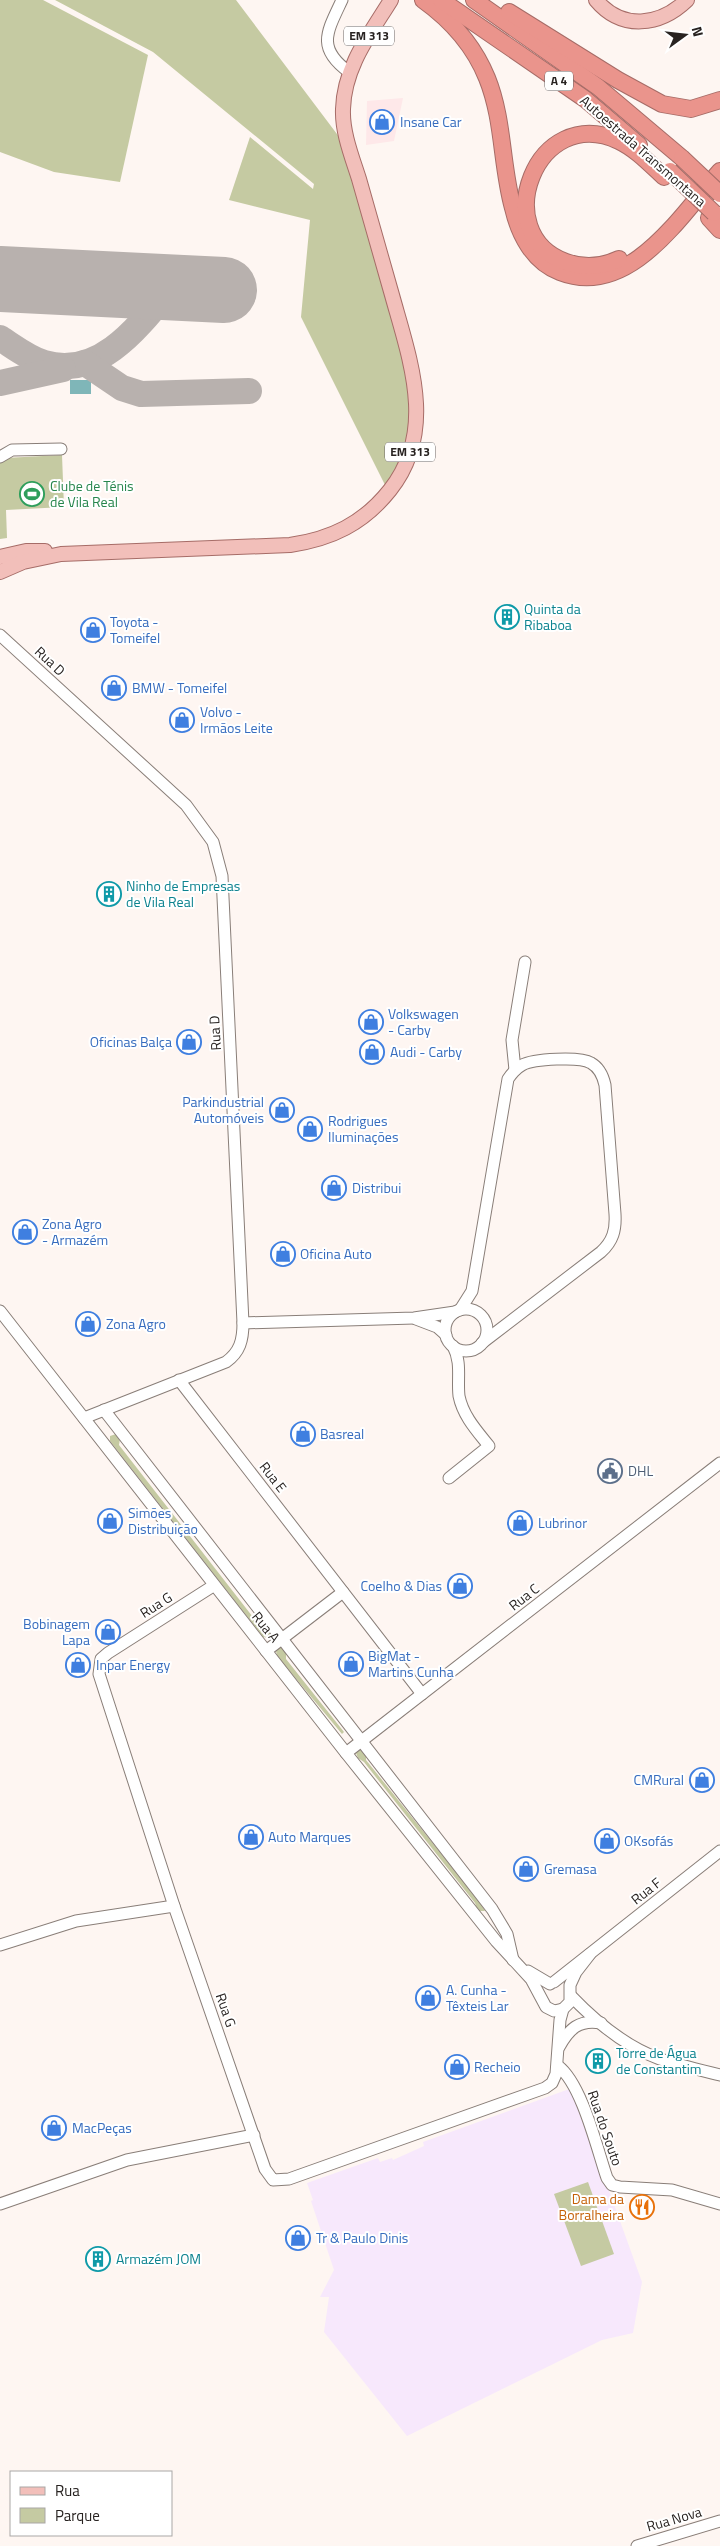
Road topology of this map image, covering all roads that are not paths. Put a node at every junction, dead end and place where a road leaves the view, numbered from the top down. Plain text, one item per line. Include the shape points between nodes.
1 (342, 0) edge
2 (391, 0) edge
3 (423, 0) edge
4 (441, 0) edge
5 (474, 0) edge
6 (490, 0) edge
7 (596, 0) edge
8 (687, 0) edge
9 (350, 72) junction
10 (720, 100) edge
11 (720, 157) edge
12 (720, 171) edge
13 (667, 174) junction
14 (720, 194) edge
15 (716, 220) edge
16 (61, 449) dead end
17 (0, 457) edge
18 (61, 554) junction
19 (0, 557) edge
20 (0, 572) edge
21 (0, 635) edge
22 (525, 962) dead end
23 (515, 1070) junction
24 (472, 1291) junction
25 (0, 1311) edge
26 (458, 1311) junction
27 (481, 1317) junction
28 (414, 1318) junction
29 (243, 1323) junction
30 (506, 1325) junction
31 (446, 1335) junction
32 (482, 1343) junction
33 (453, 1346) junction
34 (472, 1350) junction
35 (460, 1371) junction
36 (179, 1380) junction
37 (104, 1410) junction
38 (84, 1418) junction
39 (720, 1463) edge
40 (449, 1478) dead end
41 (213, 1586) junction
42 (343, 1592) junction
43 (281, 1640) junction
44 (266, 1651) junction
45 (422, 1694) junction
46 (361, 1741) junction
47 (346, 1753) junction
48 (720, 1851) edge
49 (174, 1906) junction
50 (0, 1944) edge
51 (590, 1954) junction
52 (513, 1959) junction
53 (552, 1983) junction
54 (570, 1993) junction
55 (544, 2002) junction
56 (564, 2009) junction
57 (601, 2023) junction
58 (558, 2049) junction
59 (558, 2066) junction
60 (720, 2074) edge
61 (254, 2134) junction
62 (0, 2204) edge
63 (720, 2204) edge
64 (720, 2521) edge
65 (637, 2546) edge

1 - 9 street via 328,31 327,45 333,60
2 - 9 main road, EM 313
3 - 12 highway via 458,31 481,66 497,111 509,190 520,230 535,254 556,271 589,278 607,275 631,264 652,248
4 - 13 highway, Autoestrada Transmontana / A 4 via 585,99
5 - 14 highway, Autoestrada Transmontana / A 4, bridge via 598,87
6 - 10 highway via 656,102 691,109
7 - 8 main road via 616,17 636,22 663,18
9 - 18 main road, EM 313 via 343,98 345,127 417,392 415,434 411,451 396,482 356,523 311,542 280,546
11 - 13 highway via 648,238 616,260 584,266 562,261 538,241 529,221 526,196 533,170 551,149 571,138 596,135 618,141
13 - 15 highway, Autoestrada Transmontana / A 4, bridge
16 - 17 street via 12,450
18 - 19 main road, EM 313 via 26,551
18 - 20 main road, EM 313 via 23,562
21 - 29 street, Rua D via 181,800 203,827 216,850 222,876
22 - 23 street via 511,1044
23 - 24 street via 505,1092
23 - 30 street via 528,1062 578,1059 590,1062 600,1071 606,1091 615,1224 612,1238 604,1248
24 - 26 street
24 - 27 street
25 - 38 street, Rua A
26 - 27 street
26 - 28 street
26 - 31 street via 447,1322
27 - 30 street
27 - 32 street via 487,1332
28 - 29 street
28 - 31 street via 433,1325
29 - 36 street, Rua D via 241,1344 231,1358
30 - 32 street
31 - 33 street
32 - 34 street
33 - 34 street via 459,1350
33 - 35 street
34 - 35 street
35 - 40 street via 462,1408 489,1446
36 - 37 street, Rua D
36 - 42 street, Rua E
37 - 38 street, Rua D
37 - 43 street
38 - 41 street, Rua A
39 - 45 street, Rua C
41 - 44 street, Rua A
41 - 49 street, Rua G via 108,1653 99,1669
42 - 43 street
42 - 45 street, Rua E
43 - 44 street
43 - 46 street
44 - 47 street, Rua A
45 - 46 street, Rua C
46 - 47 street, Rua C
46 - 52 street via 492,1909 507,1934
47 - 52 street, Rua A
48 - 51 street, Rua F
49 - 50 street via 76,1921
49 - 61 street, Rua G
51 - 53 street
51 - 54 street via 576,1972
52 - 53 street via 534,1975
52 - 55 street via 534,1983
53 - 54 street via 563,1984
53 - 55 street via 544,1990
54 - 56 street
54 - 57 street
55 - 56 street via 554,2011
55 - 58 street via 554,2022
56 - 57 street
56 - 58 street
57 - 58 street via 574,2026
57 - 60 street via 650,2055
58 - 59 street, Rua G
59 - 61 street, Rua G via 555,2080 545,2088 289,2179 278,2181 269,2176
59 - 63 street, Rua do Souto via 569,2076 577,2091 612,2185 672,2190
61 - 62 street via 127,2160
64 - 65 street, Rua Nova

